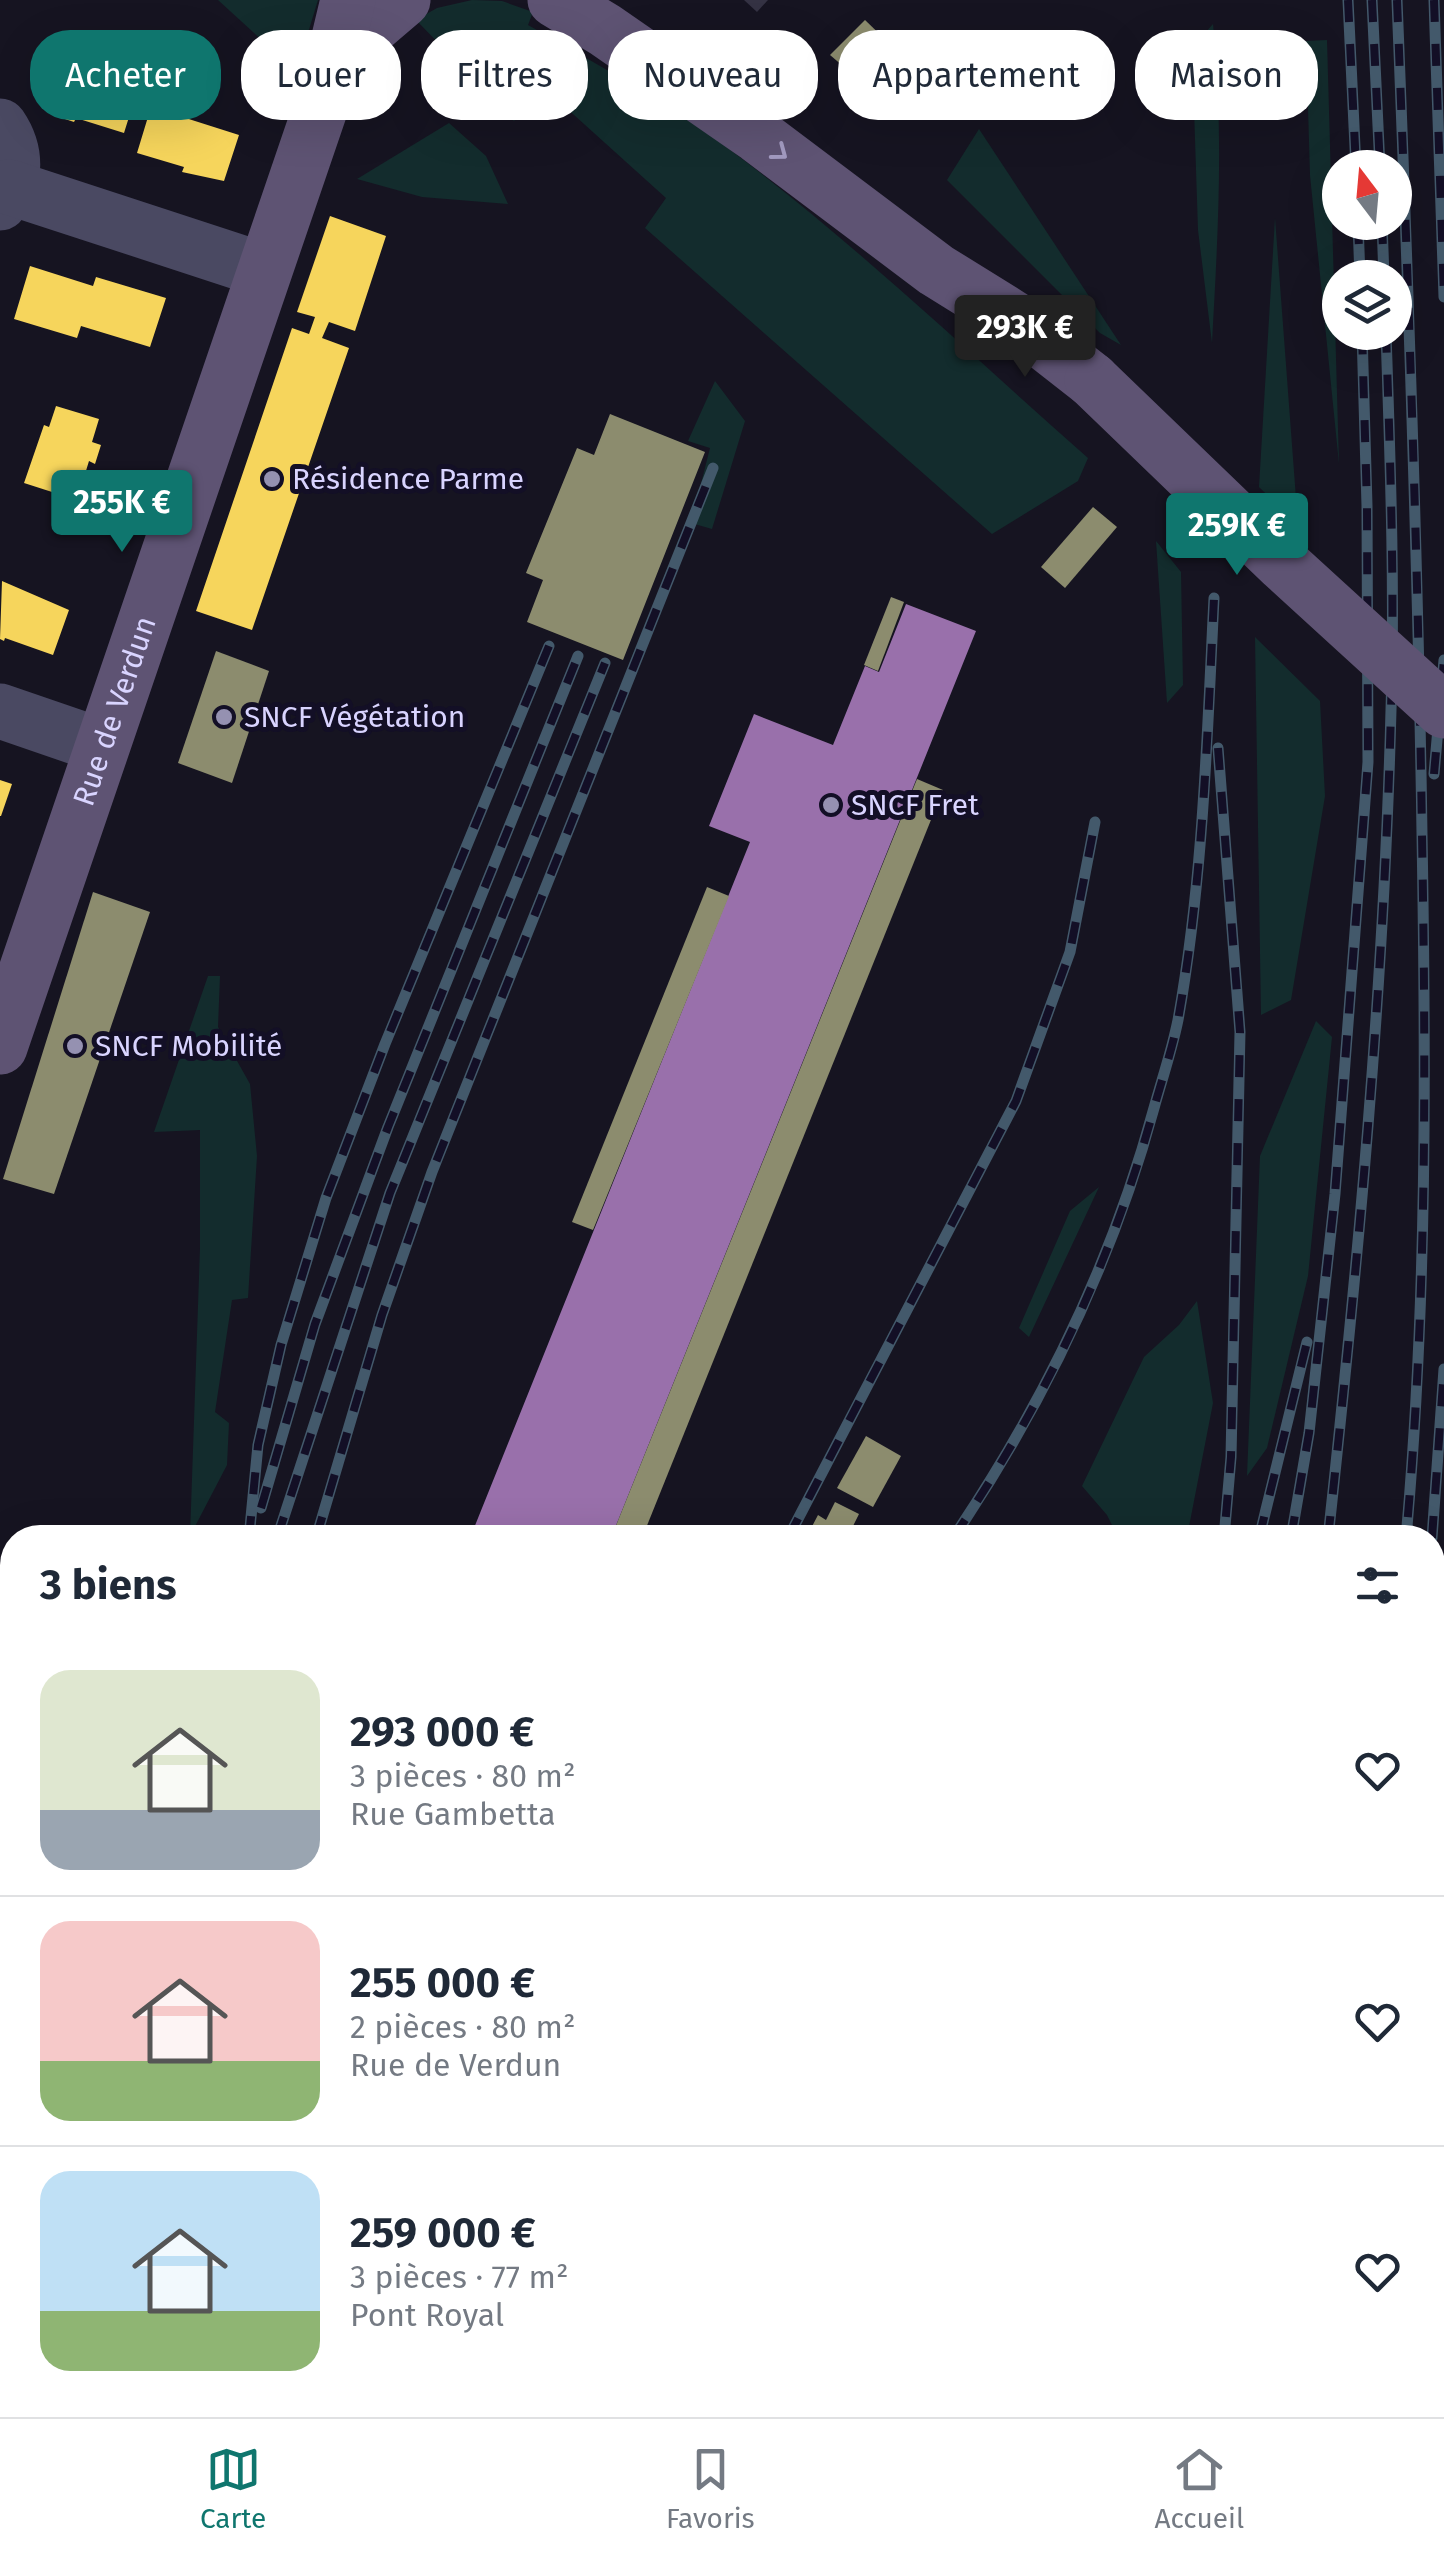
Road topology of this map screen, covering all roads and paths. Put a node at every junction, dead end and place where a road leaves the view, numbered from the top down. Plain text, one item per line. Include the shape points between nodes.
1 (348, 0) edge
2 (403, 0) edge
3 (556, 0) edge
4 (616, 0) edge
5 (341, 30) edge
6 (369, 30) edge
7 (316, 120) edge
8 (0, 126) edge
9 (4, 195) edge
10 (263, 270) junction
11 (1010, 316) junction
12 (0, 711) edge
13 (1444, 711) edge
14 (102, 746) junction
15 (0, 1047) edge
16 (0, 1932) edge
17 (0, 2071) edge

1 - 5 main road, Rue de Verdun
2 - 6 main road, Rue de Verdun
3 -> 11 main road
4 - 11 main road via 870,177 942,240
7 - 10 main road, Rue de Verdun
8 - 9 street via 13,156
9 - 10 street
10 - 14 main road, Rue de Verdun
11 - 13 main road, bridge via 1092,380
12 - 14 street
14 - 15 main road, Rue de Verdun
16 - 17 street

